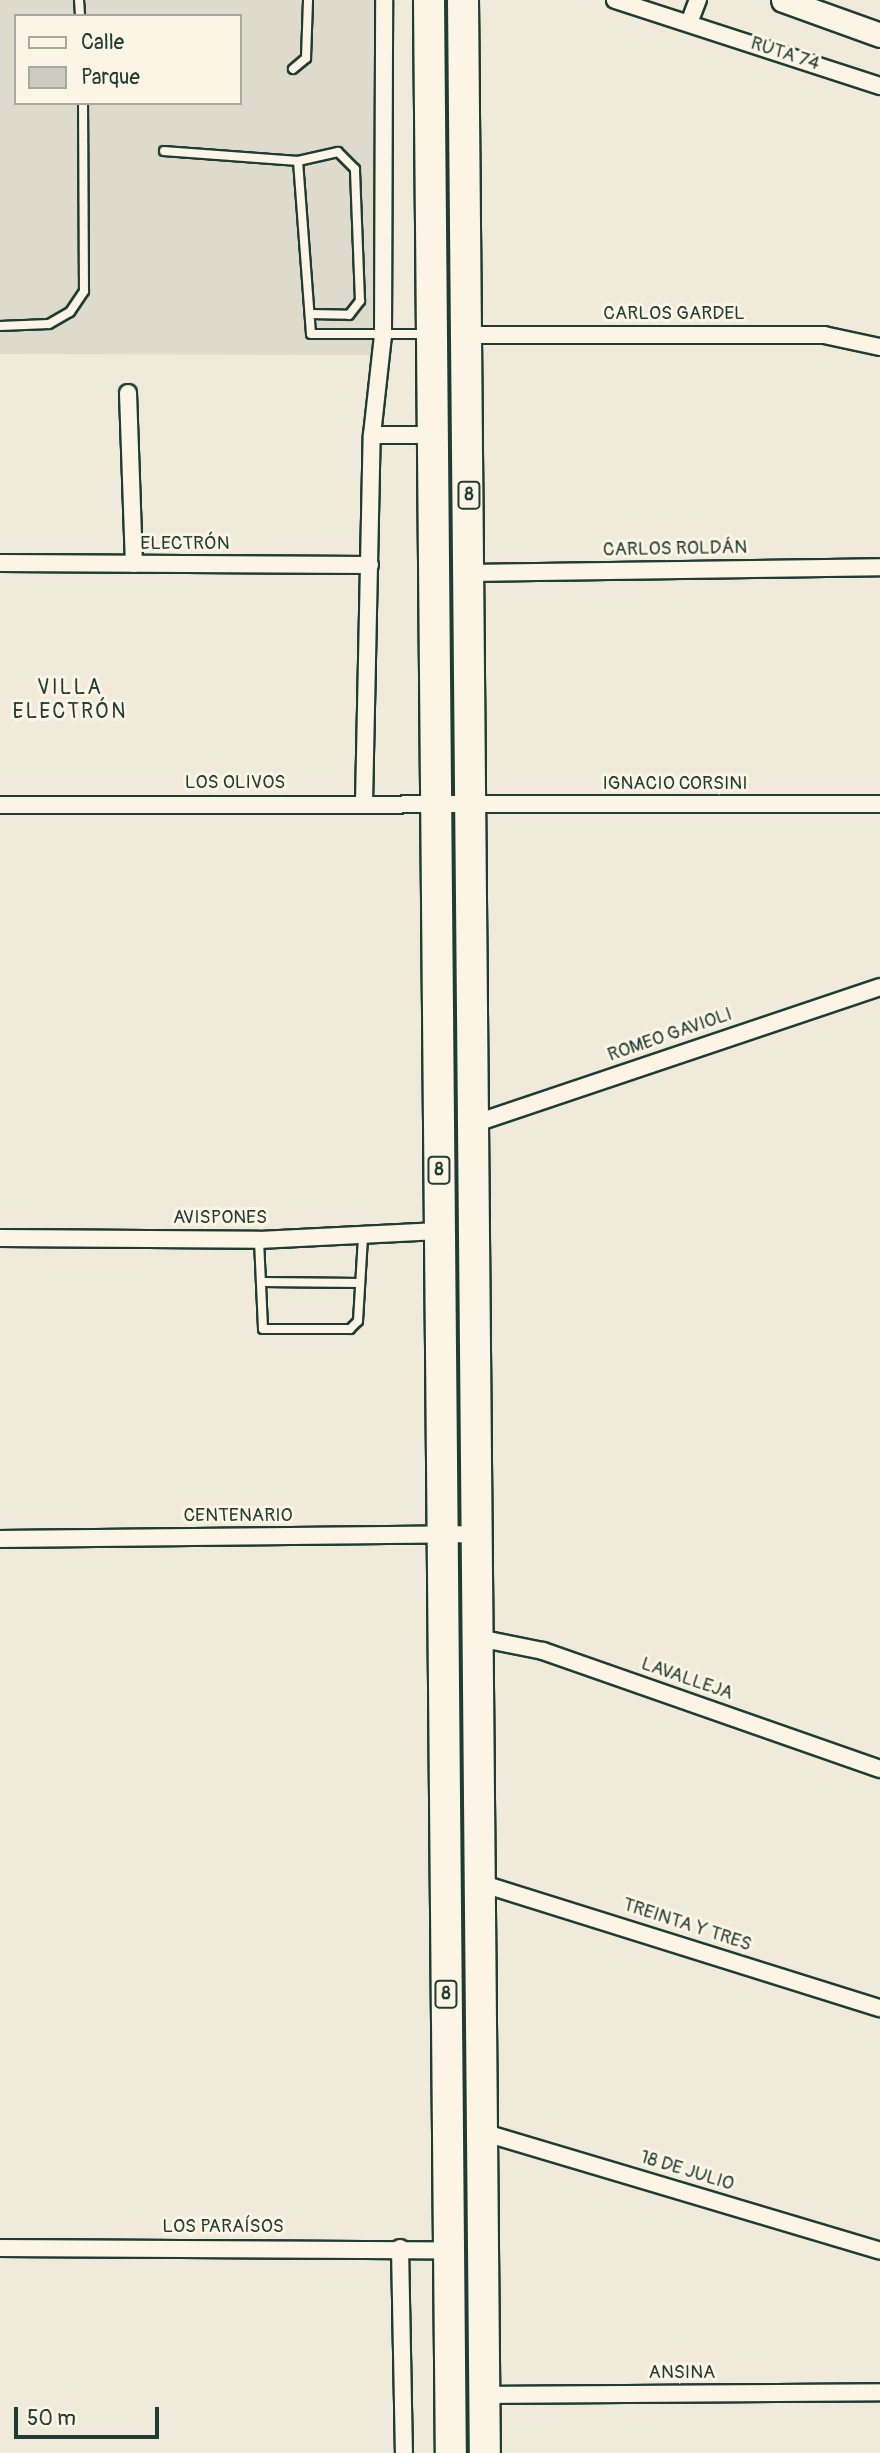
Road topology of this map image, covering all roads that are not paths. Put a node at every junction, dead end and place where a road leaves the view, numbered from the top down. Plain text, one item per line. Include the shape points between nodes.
1 (308, 0) edge
2 (384, 0) edge
3 (429, 0) edge
4 (463, 0) edge
5 (615, 0) edge
6 (698, 0) edge
7 (793, 2) edge
8 (690, 23) junction
9 (880, 35) edge
10 (293, 69) dead end
11 (880, 86) edge
12 (83, 105) edge
13 (164, 151) dead end
14 (298, 161) junction
15 (310, 314) junction
16 (0, 326) edge
17 (430, 334) junction
18 (383, 335) junction
19 (467, 335) junction
20 (880, 347) edge
21 (128, 393) dead end
22 (372, 435) junction
23 (433, 435) junction
24 (0, 563) edge
25 (134, 564) junction
26 (370, 565) junction
27 (880, 568) edge
28 (470, 573) junction
29 (364, 803) junction
30 (437, 804) junction
31 (880, 804) edge
32 (0, 805) edge
33 (470, 806) junction
34 (880, 986) edge
35 (473, 1124) junction
36 (439, 1231) junction
37 (363, 1237) junction
38 (0, 1238) edge
39 (259, 1240) junction
40 (263, 1282) junction
41 (359, 1283) junction
42 (477, 1534) junction
43 (443, 1535) junction
44 (0, 1539) edge
45 (478, 1638) junction
46 (880, 1769) edge
47 (480, 1883) junction
48 (880, 2008) edge
49 (482, 2132) junction
50 (0, 2248) edge
51 (400, 2248) junction
52 (446, 2249) junction
53 (880, 2251) edge
54 (880, 2392) edge
55 (484, 2395) junction
56 (404, 2453) edge
57 (451, 2453) edge
58 (485, 2453) edge

1 - 10 lane via 306,58
2 - 18 street
3 - 17 highway, 8
4 - 19 highway, 8
5 - 8 street, RUTA 74
6 - 8 street
7 - 9 street
8 - 11 street, RUTA 74
12 - 16 lane via 84,291 71,313 49,324
13 - 14 lane
14 - 15 lane
14 - 15 lane via 338,152 355,169 360,300 349,315
15 - 18 lane via 311,334
17 - 18 lane
17 - 23 highway, 8
18 - 22 street
19 - 20 street, CARLOS GARDEL via 824,335
19 - 28 highway, 8
21 - 25 street
22 - 23 street
22 - 26 street
23 - 30 highway, 8
24 - 25 street, ELECTRÓN
25 - 26 street, ELECTRÓN
26 - 29 street
27 - 28 street, CARLOS ROLDÁN
28 - 33 highway, 8
29 - 30 street, LOS OLIVOS
29 - 32 street, LOS OLIVOS
30 - 33 street, LOS OLIVOS
30 - 36 highway, 8
31 - 33 street, IGNACIO CORSINI
33 - 35 highway, 8
34 - 35 street, ROMEO GAVIOLI
35 - 42 highway, 8
36 - 37 street, AVISPONES
36 - 43 highway, 8
37 - 39 street, AVISPONES
37 - 41 lane
38 - 39 street, AVISPONES
39 - 40 lane
40 - 41 lane
40 - 41 lane via 261,1325 267,1330 350,1329 358,1321
42 - 43 street, CENTENARIO
42 - 45 highway, 8
43 - 44 street, CENTENARIO
43 - 52 highway, 8
45 - 46 street, LAVALLEJA via 543,1651
45 - 47 highway, 8
47 - 48 street, TREINTA Y TRES
47 - 49 highway, 8
49 - 53 street, 18 DE JULIO
49 - 55 highway, 8
50 - 51 street, LOS PARAÍSOS
51 - 52 street, LOS PARAÍSOS
51 - 56 street
52 - 57 highway, 8
54 - 55 street, ANSINA
55 - 58 highway, 8

